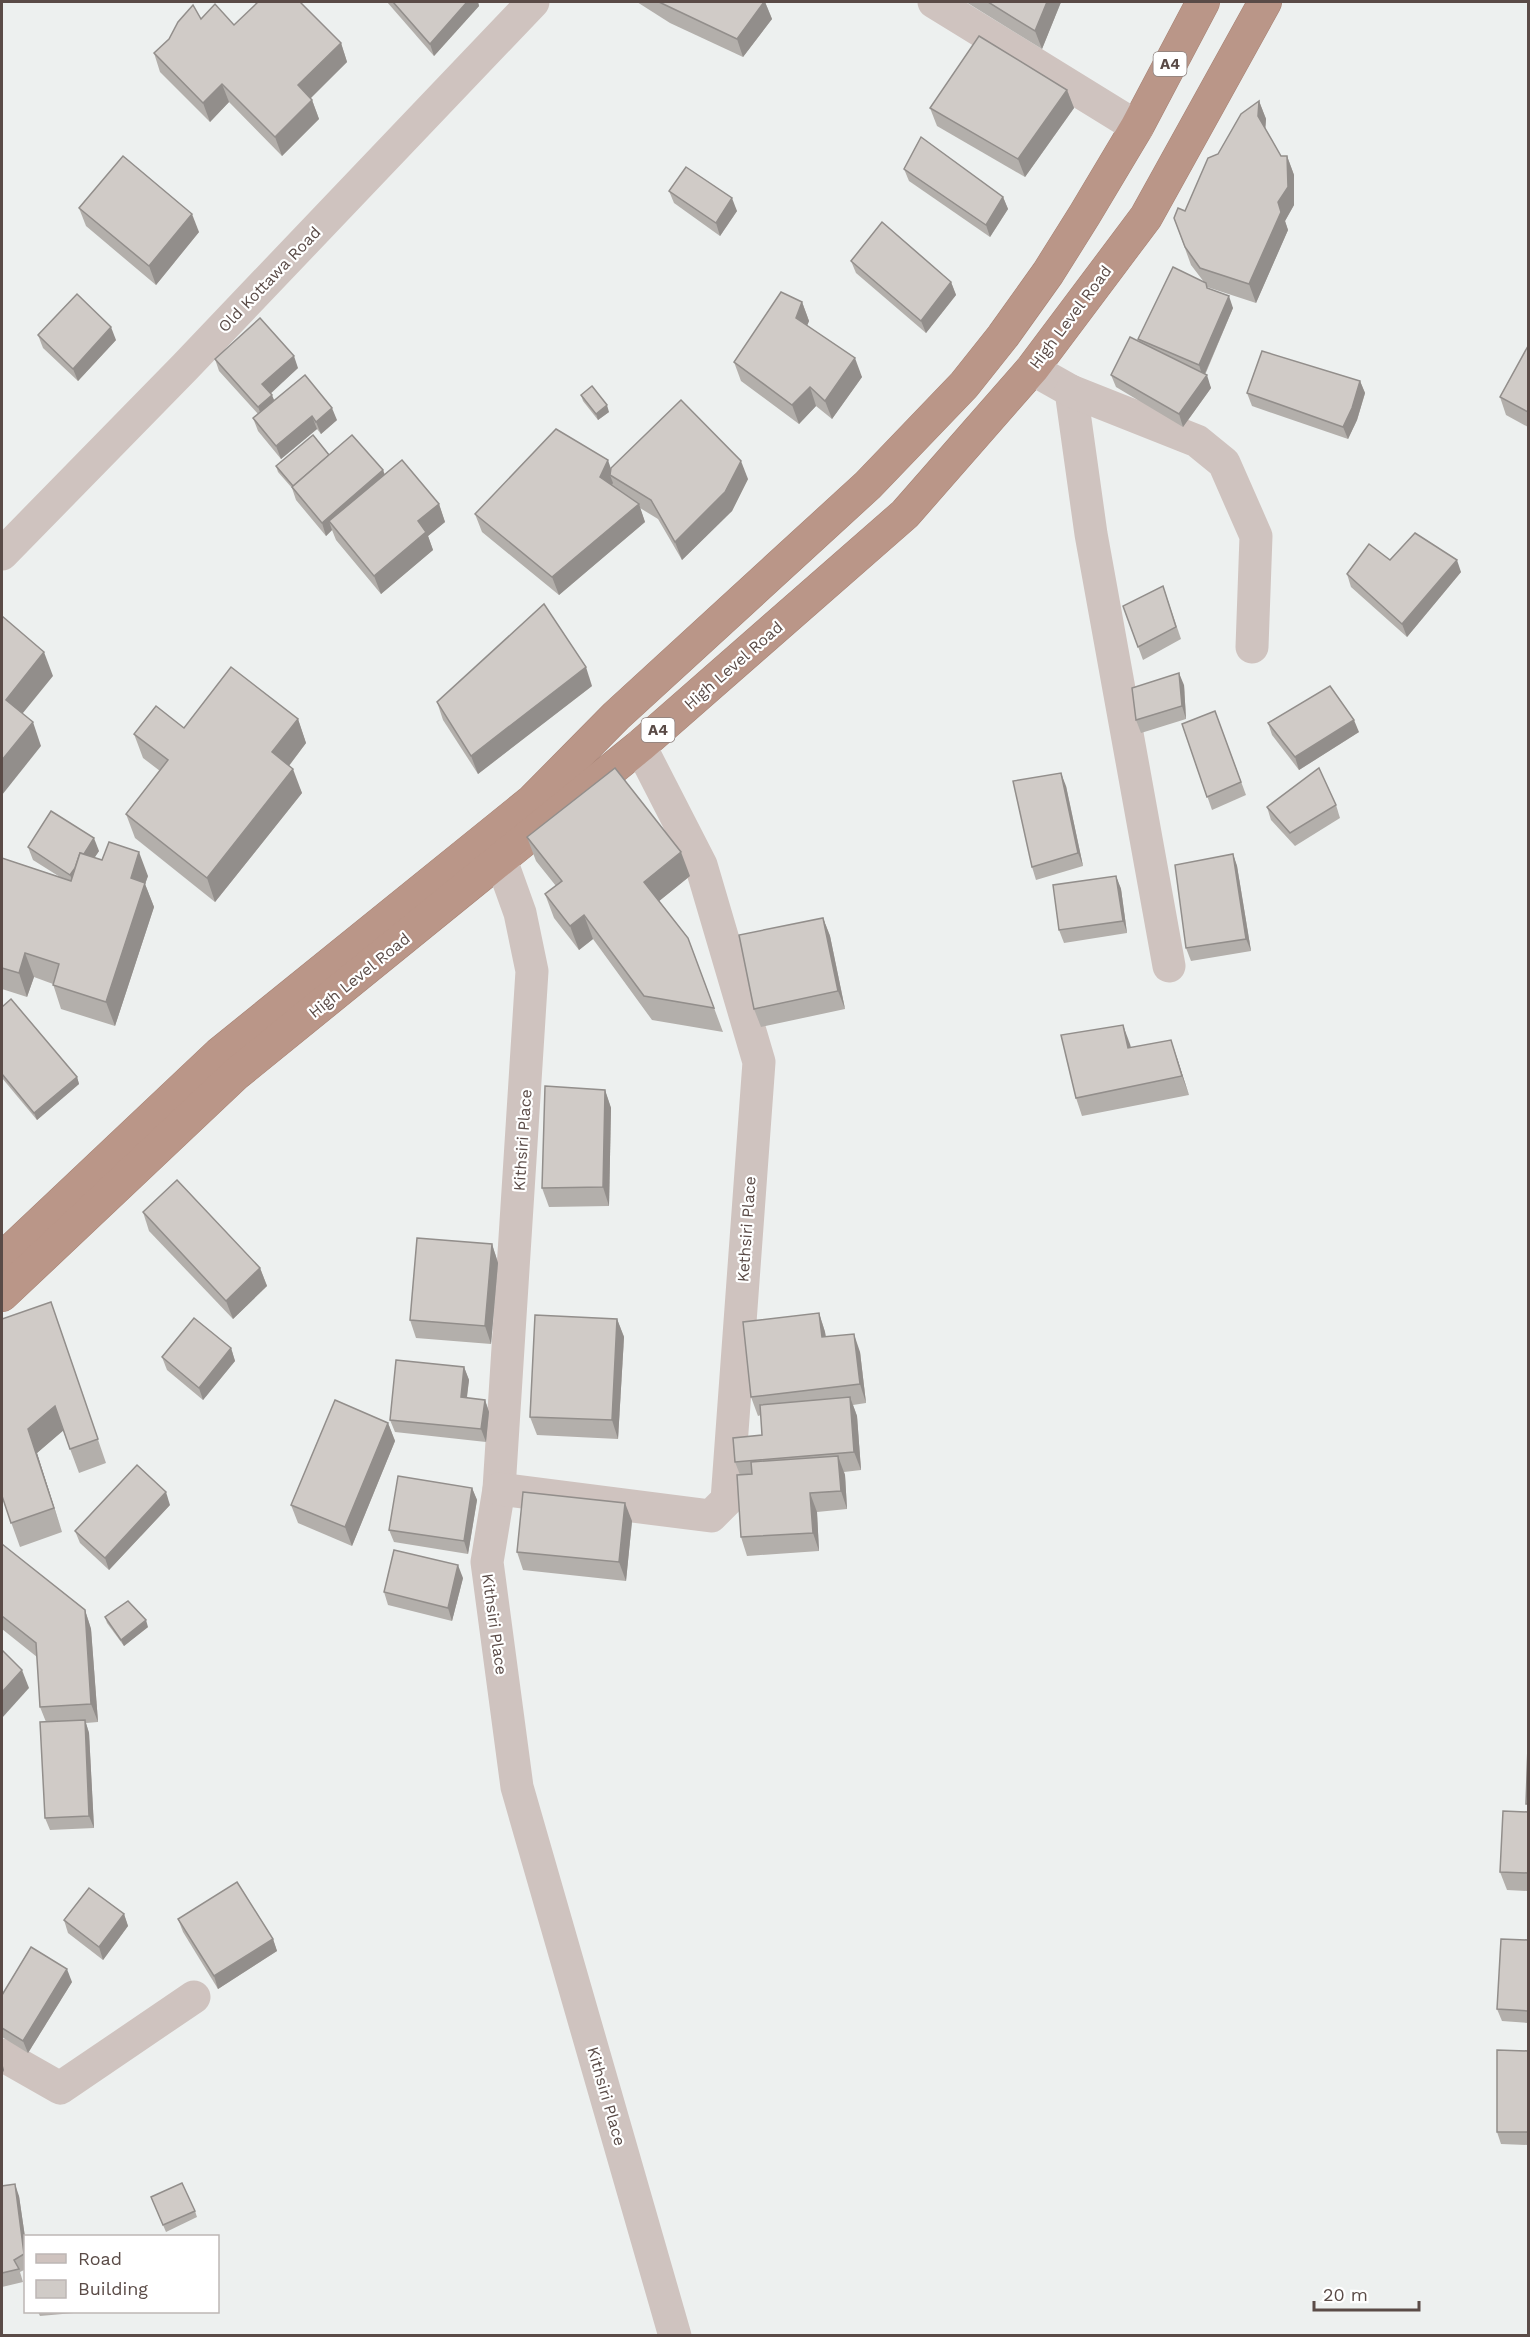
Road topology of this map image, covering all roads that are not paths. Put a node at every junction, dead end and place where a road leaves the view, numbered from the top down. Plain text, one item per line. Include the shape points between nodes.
1 (533, 2) edge
2 (934, 2) edge
3 (1203, 2) edge
4 (1265, 2) edge
5 (1137, 127) junction
6 (1032, 369) junction
7 (1071, 391) junction
8 (2, 554) edge
9 (1252, 647) dead end
10 (640, 746) junction
11 (501, 860) junction
12 (1169, 966) dead end
13 (2, 1259) edge
14 (2, 1295) edge
15 (499, 1489) junction
16 (194, 1997) dead end
17 (2, 2055) edge
18 (675, 2336) edge

1 - 8 street, Old Kottawa Road
2 - 5 street
3 - 5 highway, High Level Road / A4
4 - 6 highway, High Level Road / A4 via 1146,217
5 - 13 highway, High Level Road / A4 via 1004,336 868,485 616,716 532,801 219,1054
6 - 7 street
6 - 10 highway, High Level Road / A4 via 905,514
7 - 9 street via 1197,441 1224,463 1256,536
7 - 12 street via 1091,534
10 - 11 highway, High Level Road / A4
10 - 15 street, Kethsiri Place via 701,865 759,1062 727,1500 711,1515
11 - 14 highway, High Level Road / A4 via 236,1074
11 - 15 street, Kithsiri Place via 520,913 532,971
15 - 18 street, Kithsiri Place via 487,1562 517,1787
16 - 17 street via 60,2088

